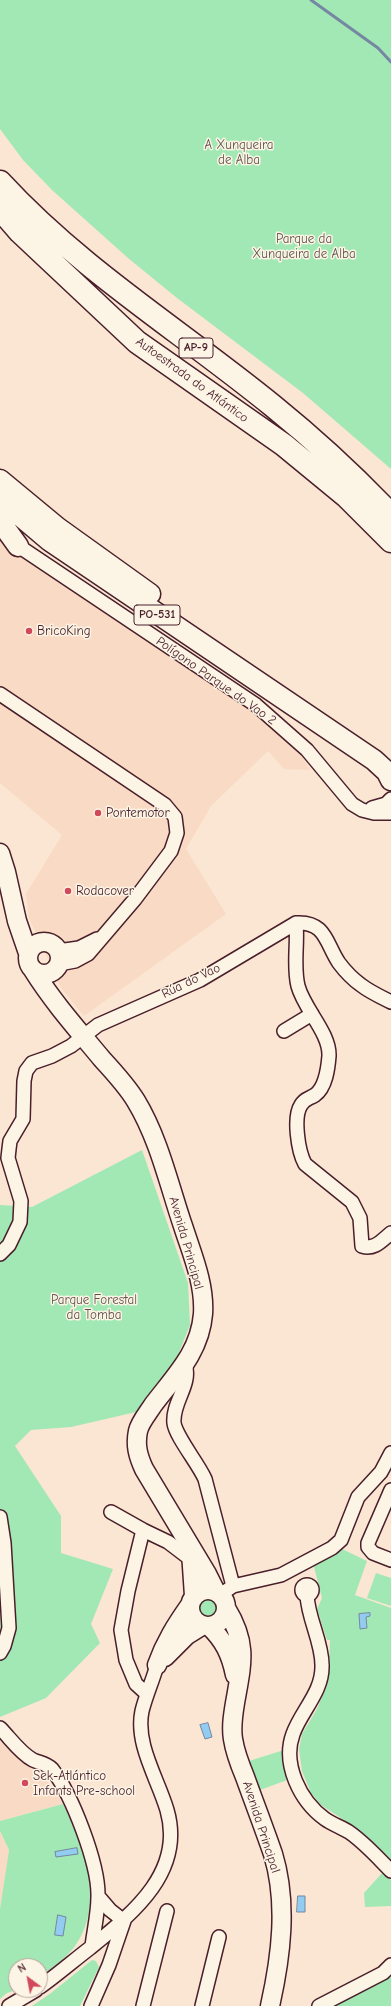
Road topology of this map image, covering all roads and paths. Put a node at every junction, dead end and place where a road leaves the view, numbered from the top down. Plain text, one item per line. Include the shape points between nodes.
1 (0, 182) edge
2 (0, 209) edge
3 (0, 480) edge
4 (0, 496) edge
5 (0, 499) edge
6 (391, 515) edge
7 (0, 521) edge
8 (0, 533) edge
9 (391, 541) edge
10 (18, 546) junction
11 (286, 688) junction
12 (0, 694) edge
13 (391, 758) edge
14 (391, 780) edge
15 (391, 799) edge
16 (356, 807) junction
17 (391, 813) edge
18 (0, 854) edge
19 (296, 923) junction
20 (33, 948) junction
21 (50, 965) junction
22 (391, 1002) edge
23 (312, 1014) junction
24 (284, 1031) dead end
25 (83, 1036) junction
26 (391, 1233) edge
27 (0, 1254) edge
28 (185, 1364) junction
29 (391, 1453) edge
30 (391, 1490) edge
31 (111, 1512) dead end
32 (0, 1517) edge
33 (143, 1530) junction
34 (191, 1553) junction
35 (391, 1560) edge
36 (224, 1595) junction
37 (307, 1595) dead end
38 (192, 1601) junction
39 (206, 1625) junction
40 (0, 1653) edge
41 (158, 1665) junction
42 (238, 1687) junction
43 (147, 1694) junction
44 (0, 1728) edge
45 (391, 1871) edge
46 (98, 1896) junction
47 (167, 1912) dead end
48 (124, 1921) junction
49 (219, 1937) dead end
50 (92, 1946) junction
51 (391, 1965) edge
52 (279, 1968) junction
53 (48, 1981) edge
54 (22, 1998) edge
55 (9, 2006) edge
56 (90, 2006) edge
57 (143, 2006) edge
58 (202, 2006) edge
59 (270, 2006) edge
60 (282, 2006) edge
61 (319, 2006) edge

1 - 6 highway, Autoestrada do Atlántico / AP-9 via 31,215 74,254 273,406 357,479
2 - 9 highway, Autoestrada do Atlántico / AP-9 via 20,232 137,342 284,445 346,496
3 - 11 main road, PO-531 via 58,528 208,636
4 - 11 main road via 58,541 109,573 238,663 266,680
5 - 14 main road, PO-531 via 50,542 374,760 387,772
7 - 10 main road
8 - 10 street, Polígono Parque do Vao 2
10 - 16 street, Polígono Parque do Vao 2 via 256,705 307,750 346,799
11 - 13 main road, PO-531
12 - 21 street via 165,805 175,817 177,833 171,851 135,899 88,954 75,961
15 - 16 street via 378,807
16 - 17 street via 374,813
18 - 20 street via 17,921
19 - 22 street via 307,922 316,927 330,945 339,963 361,986
19 - 23 street via 298,940 295,956 298,987
19 - 25 street, Rúa do Vao via 200,980 98,1025
20 - 21 street via 29,966
20 - 21 street via 50,943
21 - 25 street, Avenida Principal via 50,994
23 - 24 street
23 - 26 street via 327,1043 329,1054 325,1080 320,1091 306,1098 300,1106 297,1132 300,1156 305,1164 352,1202 360,1218 362,1246 374,1246
25 - 27 street, Rúa do Vao via 71,1046 32,1064 26,1071 22,1119 8,1149 8,1158 21,1201 20,1222 9,1245
25 - 28 street, Avenida Principal via 126,1087 143,1114 153,1135 195,1264 201,1286 203,1313 199,1338
28 - 34 street, Avenida Principal via 146,1415 138,1430 136,1445 144,1469
28 - 36 street via 187,1376 174,1412 174,1424 177,1434 205,1479
29 - 36 street via 381,1472 358,1497 340,1540 332,1548 281,1574
30 - 35 street via 368,1547 374,1553
31 - 33 street
32 - 40 street via 9,1628
33 - 34 street
33 - 43 street via 121,1630 126,1660 136,1684
34 - 36 street, Avenida Principal
34 - 38 street
36 - 38 street via 206,1590
36 - 39 street via 222,1619 216,1624
36 - 42 street, Avenida Principal via 241,1642 243,1659
37 - 45 street via 307,1605 318,1638 322,1667 313,1699 296,1724 290,1743 292,1771 300,1791 311,1807 349,1832
38 - 39 street via 190,1610 194,1620
38 - 41 street via 170,1634
39 - 41 street via 187,1635
39 - 42 street via 219,1635 229,1652
41 - 43 street
42 - 52 street, Avenida Principal via 232,1724 234,1745 273,1854 281,1890
43 - 48 street via 141,1729 167,1811 171,1832 168,1856 158,1878 149,1895
44 - 46 street via 33,1760 45,1763 68,1795 92,1858
46 - 48 street
46 - 50 street
47 - 57 street
48 - 50 street
48 - 56 street via 110,1965
49 - 58 street
50 - 53 street
51 - 61 street via 383,1973
52 - 59 street
52 - 60 street
54 - 55 street

